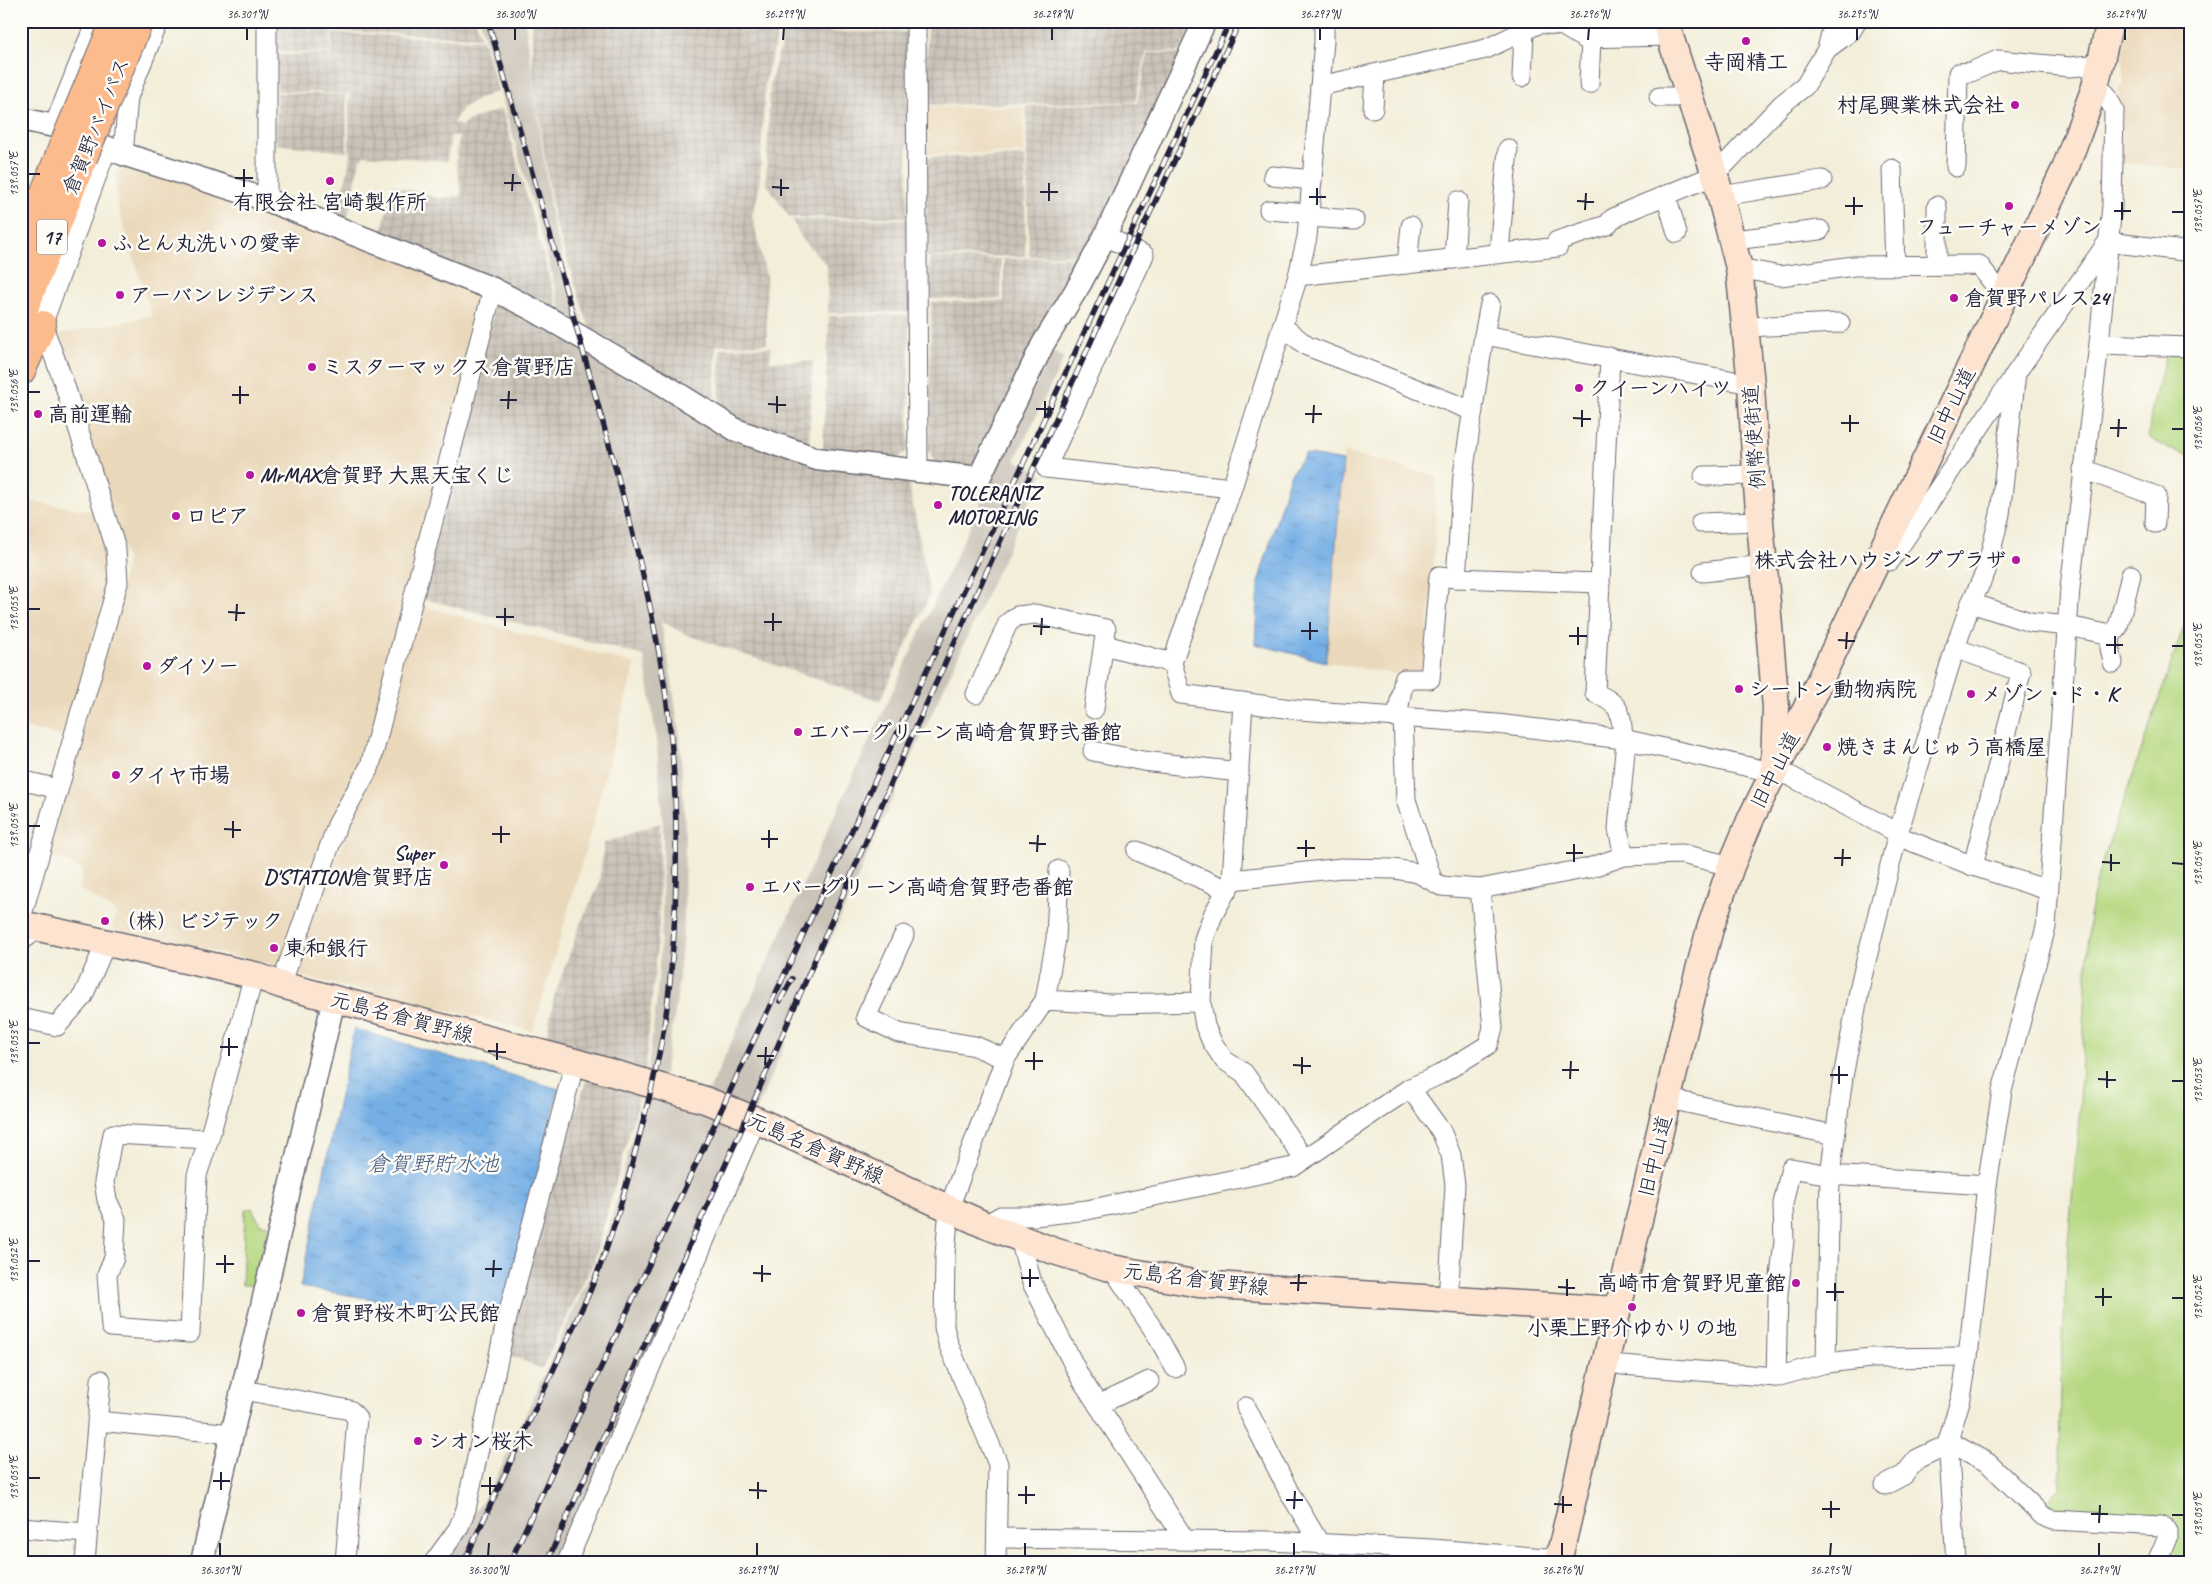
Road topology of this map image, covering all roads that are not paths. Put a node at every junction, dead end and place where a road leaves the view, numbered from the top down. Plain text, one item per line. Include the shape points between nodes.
1 (96, 21) edge
2 (115, 21) edge
3 (139, 21) edge
4 (159, 21) edge
5 (268, 21) edge
6 (916, 21) edge
7 (1205, 21) edge
8 (1324, 21) edge
9 (1834, 21) edge
10 (1857, 21) edge
11 (2110, 21) edge
12 (1667, 29) edge
13 (1524, 32) junction
14 (1592, 38) junction
15 (1827, 49) junction
16 (1375, 74) junction
17 (2098, 76) junction
18 (1522, 77) dead end
19 (1589, 84) dead end
20 (1320, 86) junction
21 (1688, 94) junction
22 (1659, 97) dead end
23 (1373, 109) dead end
24 (21, 119) edge
25 (86, 147) junction
26 (1508, 150) dead end
27 (1956, 167) dead end
28 (1892, 169) dead end
29 (1273, 176) dead end
30 (1312, 180) junction
31 (1822, 180) dead end
32 (1718, 186) junction
33 (1666, 196) junction
34 (267, 200) junction
35 (1458, 200) dead end
36 (1937, 206) dead end
37 (1268, 210) dead end
38 (1309, 215) junction
39 (1354, 220) dead end
40 (1411, 226) dead end
41 (1820, 230) dead end
42 (1677, 233) dead end
43 (1105, 236) junction
44 (1733, 240) junction
45 (2108, 242) junction
46 (21, 252) edge
47 (1499, 252) junction
48 (2191, 252) edge
49 (1454, 259) junction
50 (1407, 264) junction
51 (1937, 265) junction
52 (1895, 266) junction
53 (1739, 268) junction
54 (1298, 276) junction
55 (493, 289) junction
56 (2004, 296) junction
57 (1490, 304) dead end
58 (34, 318) edge
59 (1840, 322) dead end
60 (1282, 326) junction
61 (1746, 326) junction
62 (1484, 335) junction
63 (2099, 344) junction
64 (2191, 347) edge
65 (1610, 357) junction
66 (21, 371) edge
67 (2016, 373) junction
68 (1751, 384) junction
69 (1473, 411) junction
70 (2083, 469) junction
71 (918, 472) junction
72 (1756, 475) junction
73 (1704, 476) dead end
74 (1232, 488) junction
75 (1760, 521) junction
76 (1701, 523) dead end
77 (2156, 523) dead end
78 (1878, 556) junction
79 (1764, 565) junction
80 (1703, 572) dead end
81 (2131, 575) dead end
82 (1456, 578) junction
83 (1600, 583) junction
84 (1971, 603) junction
85 (2068, 626) junction
86 (2111, 635) junction
87 (1105, 644) junction
88 (1955, 648) junction
89 (1172, 663) junction
90 (2113, 663) dead end
91 (976, 694) dead end
92 (1243, 702) junction
93 (1776, 708) junction
94 (1094, 709) dead end
95 (1806, 709) junction
96 (1400, 716) junction
97 (1625, 739) junction
98 (1094, 751) dead end
99 (1239, 772) junction
100 (1774, 774) junction
101 (21, 780) edge
102 (58, 789) junction
103 (1898, 834) junction
104 (1137, 851) dead end
105 (1624, 856) junction
106 (1731, 866) junction
107 (1973, 866) junction
108 (1059, 870) dead end
109 (1432, 879) junction
110 (1230, 885) junction
111 (1480, 889) junction
112 (2048, 890) junction
113 (26, 928) edge
114 (904, 935) dead end
115 (106, 943) junction
116 (254, 975) junction
117 (281, 985) junction
118 (334, 999) junction
119 (1045, 1000) junction
120 (1201, 1002) junction
121 (21, 1018) edge
122 (1005, 1060) junction
123 (575, 1062) junction
124 (1410, 1088) junction
125 (1669, 1099) junction
126 (756, 1120) junction
127 (1834, 1135) junction
128 (209, 1139) junction
129 (1304, 1159) junction
130 (1830, 1175) junction
131 (1987, 1186) junction
132 (949, 1208) junction
133 (984, 1225) junction
134 (1020, 1239) junction
135 (1112, 1268) junction
136 (1448, 1300) junction
137 (1617, 1310) junction
138 (1968, 1357) junction
139 (1605, 1362) junction
140 (1826, 1363) junction
141 (1175, 1368) dead end
142 (1776, 1377) junction
143 (101, 1380) dead end
144 (1149, 1381) dead end
145 (243, 1390) junction
146 (1098, 1405) junction
147 (1246, 1407) dead end
148 (97, 1422) junction
149 (233, 1434) junction
150 (1948, 1445) junction
151 (1885, 1485) dead end
152 (21, 1528) edge
153 (87, 1533) junction
154 (998, 1538) junction
155 (1185, 1540) junction
156 (1320, 1544) junction
157 (1558, 1561) edge
158 (85, 1562) edge
159 (202, 1562) edge
160 (345, 1562) edge
161 (434, 1562) edge
162 (567, 1562) edge
163 (996, 1562) edge
164 (1956, 1562) edge
165 (2157, 1562) edge

1 - 25 street
2 - 25 highway, 倉賀野バイパス / 17, bridge
3 - 25 highway, 倉賀野バイパス / 17, bridge
4 - 25 street via 128,97
5 - 34 street
6 - 71 street
7 - 43 street
8 - 20 street
9 - 15 street
10 - 15 street
11 - 17 main road, 旧中山道
12 - 14 street
12 - 21 main road, 例幣使街道
13 - 14 street via 1540,23 1563,26 1583,38
13 - 16 street via 1486,49
13 - 18 street
14 - 19 street
15 - 32 street via 1805,86 1782,104
16 - 20 street
16 - 23 street
17 - 27 street via 2070,67 1998,60 1971,72 1958,73
17 - 45 street via 2114,110
17 - 56 main road, 旧中山道 via 2065,169
20 - 30 street
21 - 22 street
21 - 32 main road, 例幣使街道
24 - 25 street
25 - 34 street
25 - 46 highway, 倉賀野バイパス / 17
25 - 58 highway, 倉賀野バイパス / 17
26 - 47 street
28 - 52 street
29 - 30 street
30 - 38 street
31 - 32 street
32 - 33 street
32 - 44 main road, 例幣使街道
33 - 42 street
33 - 47 street via 1630,210 1607,225 1557,241 1558,247
34 - 55 street
35 - 49 street
36 - 51 street
37 - 38 street
38 - 39 street
38 - 54 street
40 - 50 street
41 - 44 street
43 - 71 street via 1043,344 978,478
43 - 74 street via 1144,255 1046,468
44 - 53 main road, 例幣使街道
45 - 48 street
45 - 63 street
45 - 67 street
47 - 49 street
49 - 50 street
50 - 54 street
51 - 52 street
51 - 56 street via 1979,265
52 - 53 street via 1854,266 1780,276
53 - 61 main road, 例幣使街道
54 - 60 street
55 - 71 street via 736,430 816,459
55 - 117 street via 370,766 337,825
56 - 78 main road, 旧中山道
57 - 62 street
58 - 66 highway, 倉賀野バイパス
58 - 102 street via 64,383 116,549 118,583 102,621
59 - 61 street
60 - 69 street via 1307,346
60 - 74 street
61 - 68 main road, 例幣使街道
62 - 65 street
62 - 69 street
63 - 64 street
63 - 70 street
65 - 68 street
65 - 83 street
67 - 78 street via 1890,561
67 - 84 street via 2000,514 1986,571
68 - 72 main road, 例幣使街道
69 - 82 street via 1463,475
70 - 77 street via 2156,496
70 - 85 street
72 - 73 street
72 - 75 main road, 例幣使街道
74 - 89 street
75 - 76 street
75 - 79 main road, 例幣使街道
78 - 95 main road, 旧中山道
79 - 80 street
79 - 93 main road, 例幣使街道
81 - 86 street via 2118,626
82 - 83 street
82 - 96 street via 1439,576 1430,679 1404,679
83 - 97 street via 1595,693 1616,704 1622,714
84 - 85 street via 2030,622
84 - 88 street
85 - 86 street
85 - 112 street
86 - 90 street
87 - 89 street
87 - 91 street via 1106,629 1035,614 1017,616 1008,623
87 - 94 street
88 - 103 street
88 - 107 street via 2021,672
89 - 92 street via 1181,694
92 - 96 street via 1299,710
92 - 99 street
93 - 95 main road via 1787,712
93 - 100 main road, 例幣使街道
95 - 100 main road, 旧中山道
96 - 97 street
96 - 109 street via 1406,800
97 - 100 street
97 - 105 street via 1618,829
98 - 99 street
99 - 110 street
100 - 103 street via 1790,776
100 - 106 main road, 旧中山道
101 - 102 street
102 - 113 street
103 - 107 street
103 - 127 street via 1860,981
104 - 110 street
105 - 106 street via 1682,854
105 - 111 street via 1589,868
106 - 125 main road, 旧中山道 via 1710,929
107 - 112 street
108 - 119 street via 1056,939
109 - 110 street via 1408,870 1342,868
109 - 111 street via 1441,886
110 - 120 street via 1204,939
111 - 124 street via 1493,1028 1491,1039 1488,1045 1439,1075
112 - 131 street via 2046,927 2002,1091
113 - 115 main road, 元島名倉賀野線
114 - 122 street via 866,1017 898,1033 974,1046
115 - 116 main road, 元島名倉賀野線
115 - 121 street via 83,996 57,1026
116 - 117 main road, 元島名倉賀野線
116 - 128 street
117 - 118 main road, 元島名倉賀野線
118 - 123 main road, 元島名倉賀野線
118 - 145 street
119 - 120 street via 1110,1004
119 - 122 street
120 - 129 street via 1205,1026 1212,1042 1224,1060 1244,1073
122 - 132 street
123 - 126 main road, 元島名倉賀野線 via 697,1098
123 - 161 street via 506,1322 466,1509 458,1528
124 - 129 street
124 - 136 street via 1441,1131 1451,1155 1456,1185
125 - 127 street
125 - 137 main road, 旧中山道
126 - 132 main road, 元島名倉賀野線
126 - 162 street
127 - 130 street
128 - 128 street via 197,1175 190,1333 110,1327 107,1275 114,1258 116,1219 107,1200 104,1182 113,1134
129 - 133 street via 1293,1167 1087,1210 1001,1216
130 - 131 street
130 - 140 street
130 - 142 street via 1791,1168 1783,1204 1784,1242 1778,1294
131 - 138 street
132 - 133 main road, 元島名倉賀野線
132 - 154 street via 944,1327 998,1464
133 - 134 main road, 元島名倉賀野線
134 - 135 main road, 元島名倉賀野線
134 - 146 street via 1032,1283 1080,1377
135 - 136 main road, 元島名倉賀野線 via 1198,1284
135 - 141 street
136 - 137 main road, 元島名倉賀野線
137 - 139 main road, 旧中山道
138 - 140 street via 1871,1358
138 - 150 street
139 - 142 street
139 - 157 main road, 旧中山道
140 - 142 street
143 - 148 street
144 - 146 street
145 - 149 street
145 - 160 street via 350,1410 357,1418
146 - 155 street
147 - 156 street
148 - 149 street
148 - 153 street
149 - 159 street
150 - 151 street via 1917,1459 1904,1475
150 - 164 street
150 - 165 street via 1988,1463 2048,1518 2160,1526 2167,1530 2167,1538
152 - 153 street
153 - 158 street
154 - 155 street
154 - 163 street
155 - 156 street
156 - 157 street

